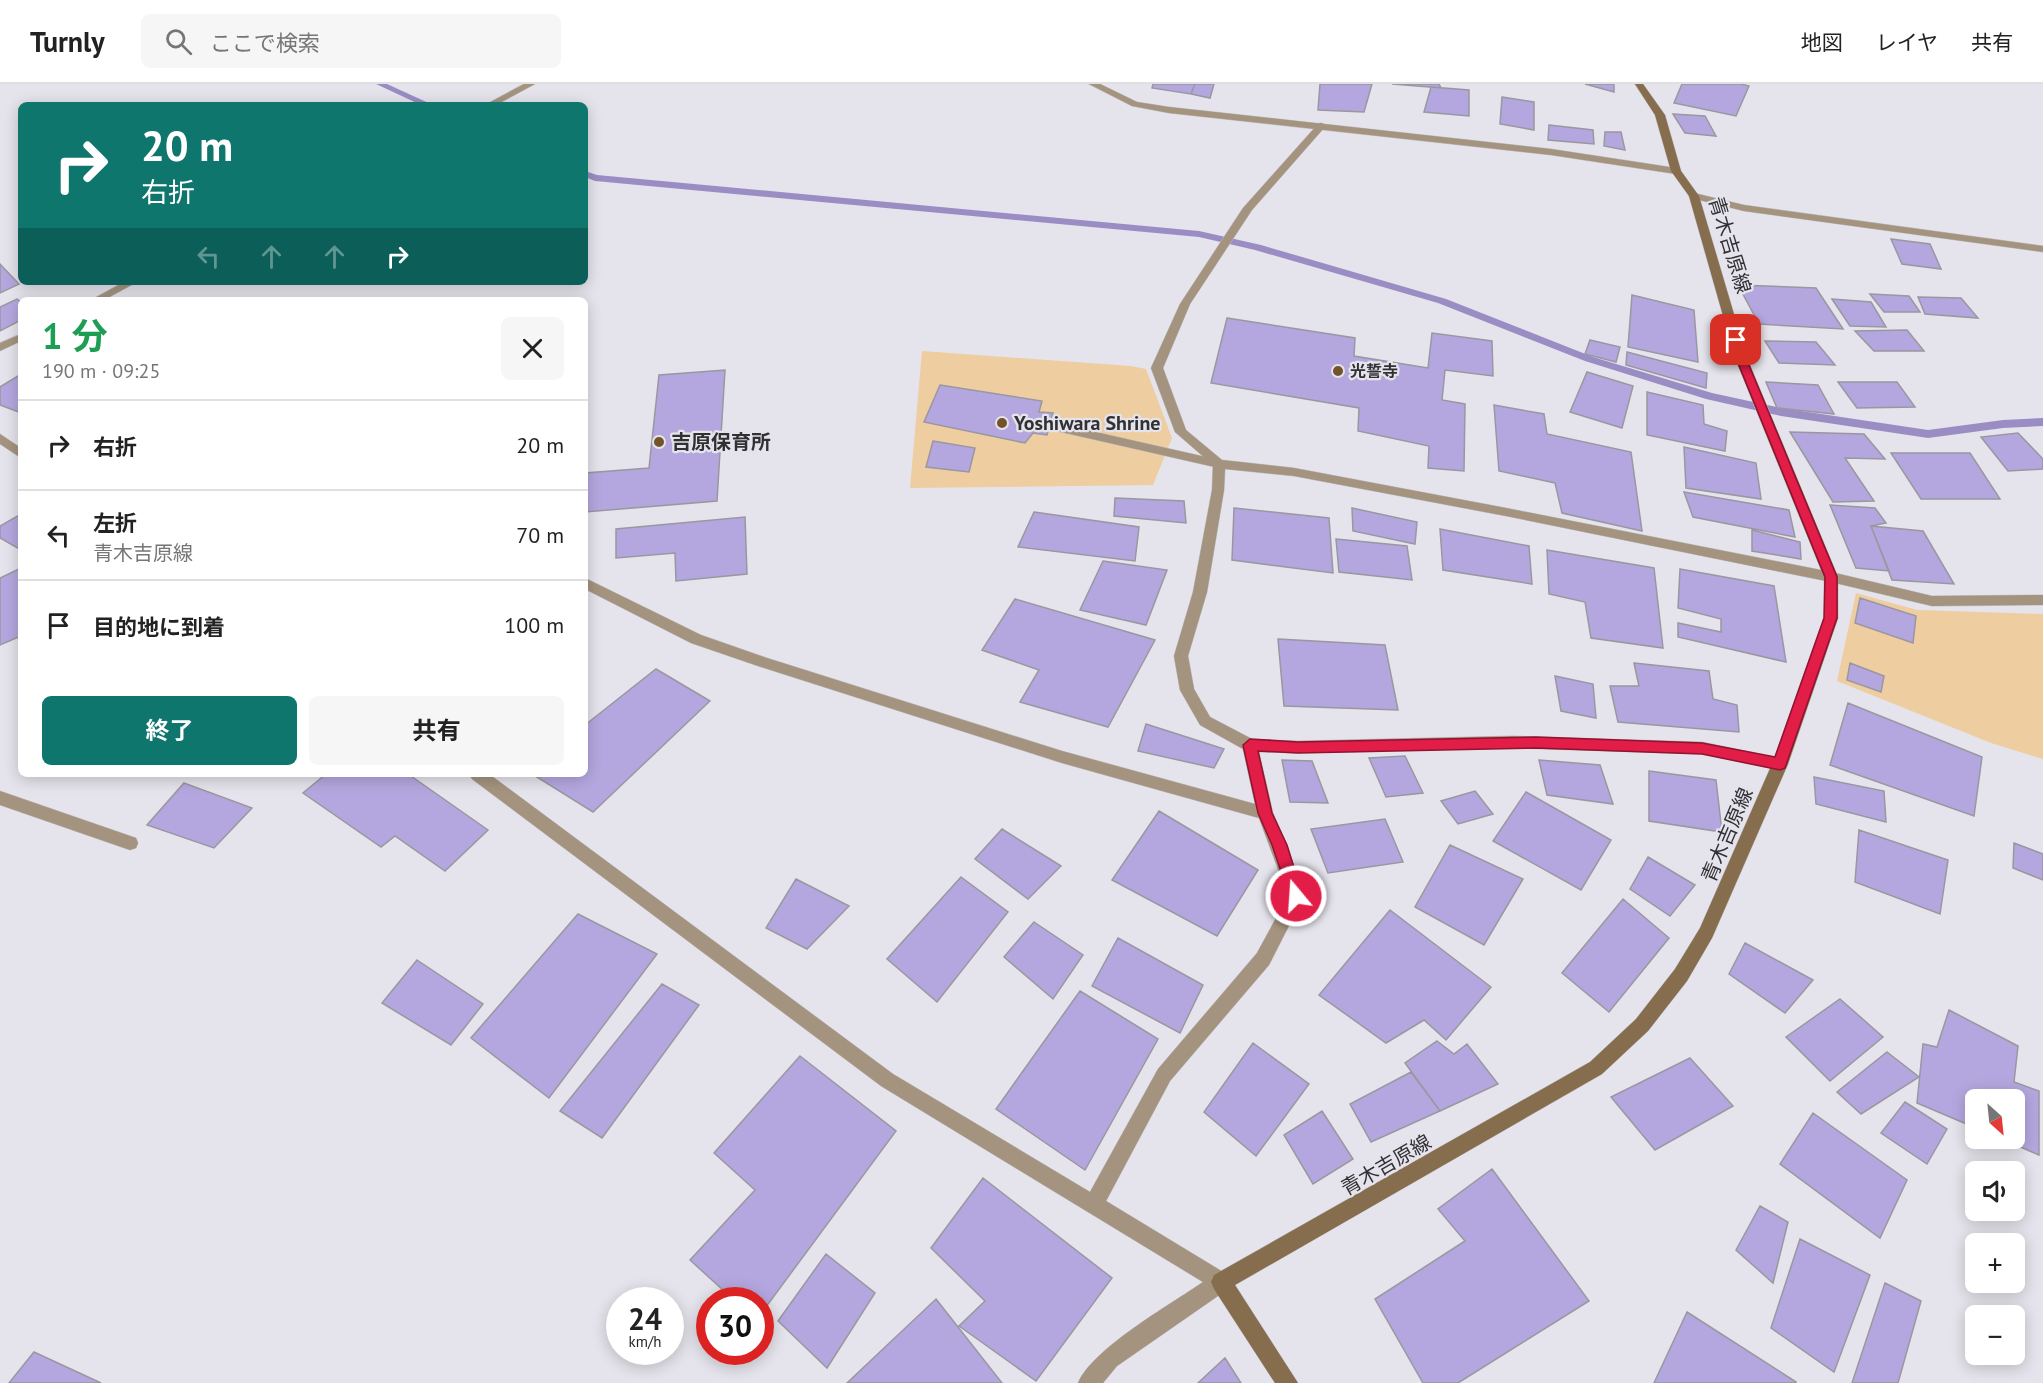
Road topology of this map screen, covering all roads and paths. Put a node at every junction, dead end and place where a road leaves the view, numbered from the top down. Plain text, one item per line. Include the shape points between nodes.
1 (531, 84) edge
2 (1093, 84) edge
3 (1639, 84) edge
4 (495, 102) edge
5 (1321, 126) junction
6 (1677, 171) junction
7 (1694, 196) junction
8 (2043, 249) edge
9 (126, 285) edge
10 (102, 297) edge
11 (18, 339) edge
12 (0, 348) edge
13 (1056, 427) dead end
14 (0, 438) edge
15 (18, 452) edge
16 (1219, 464) junction
17 (1831, 577) junction
18 (588, 585) edge
19 (2043, 600) edge
20 (1250, 745) junction
21 (1780, 764) junction
22 (481, 777) edge
23 (0, 798) edge
24 (1265, 813) junction
25 (130, 843) dead end
26 (1093, 1204) junction
27 (1221, 1282) junction
28 (1089, 1383) edge
29 (1287, 1383) edge

1 - 4 street
2 - 5 street via 1135,104
3 - 6 main road, 青木吉原線 via 1660,115
5 - 6 street via 1551,152
5 - 16 street via 1248,208 1185,304 1156,368 1181,432
6 - 7 main road, 青木吉原線
7 - 8 street via 1744,208
7 - 17 main road, 青木吉原線 via 1741,358
9 - 10 street
11 - 12 street
13 - 16 street
14 - 15 street
16 - 17 street via 1294,472
16 - 20 street via 1200,592 1180,656 1187,690 1205,721
17 - 19 street via 1932,601
17 - 21 main road, 青木吉原線 via 1831,618
18 - 24 street via 696,639 763,662 1062,757
20 - 21 street via 1536,742 1702,748
20 - 24 street
21 - 27 main road, 青木吉原線 via 1706,933 1681,975 1642,1025 1604,1061
22 - 26 street via 887,1080
23 - 25 street
24 - 26 street via 1296,896 1263,959 1164,1075
26 - 27 street
27 - 28 street via 1110,1359
27 - 29 main road

